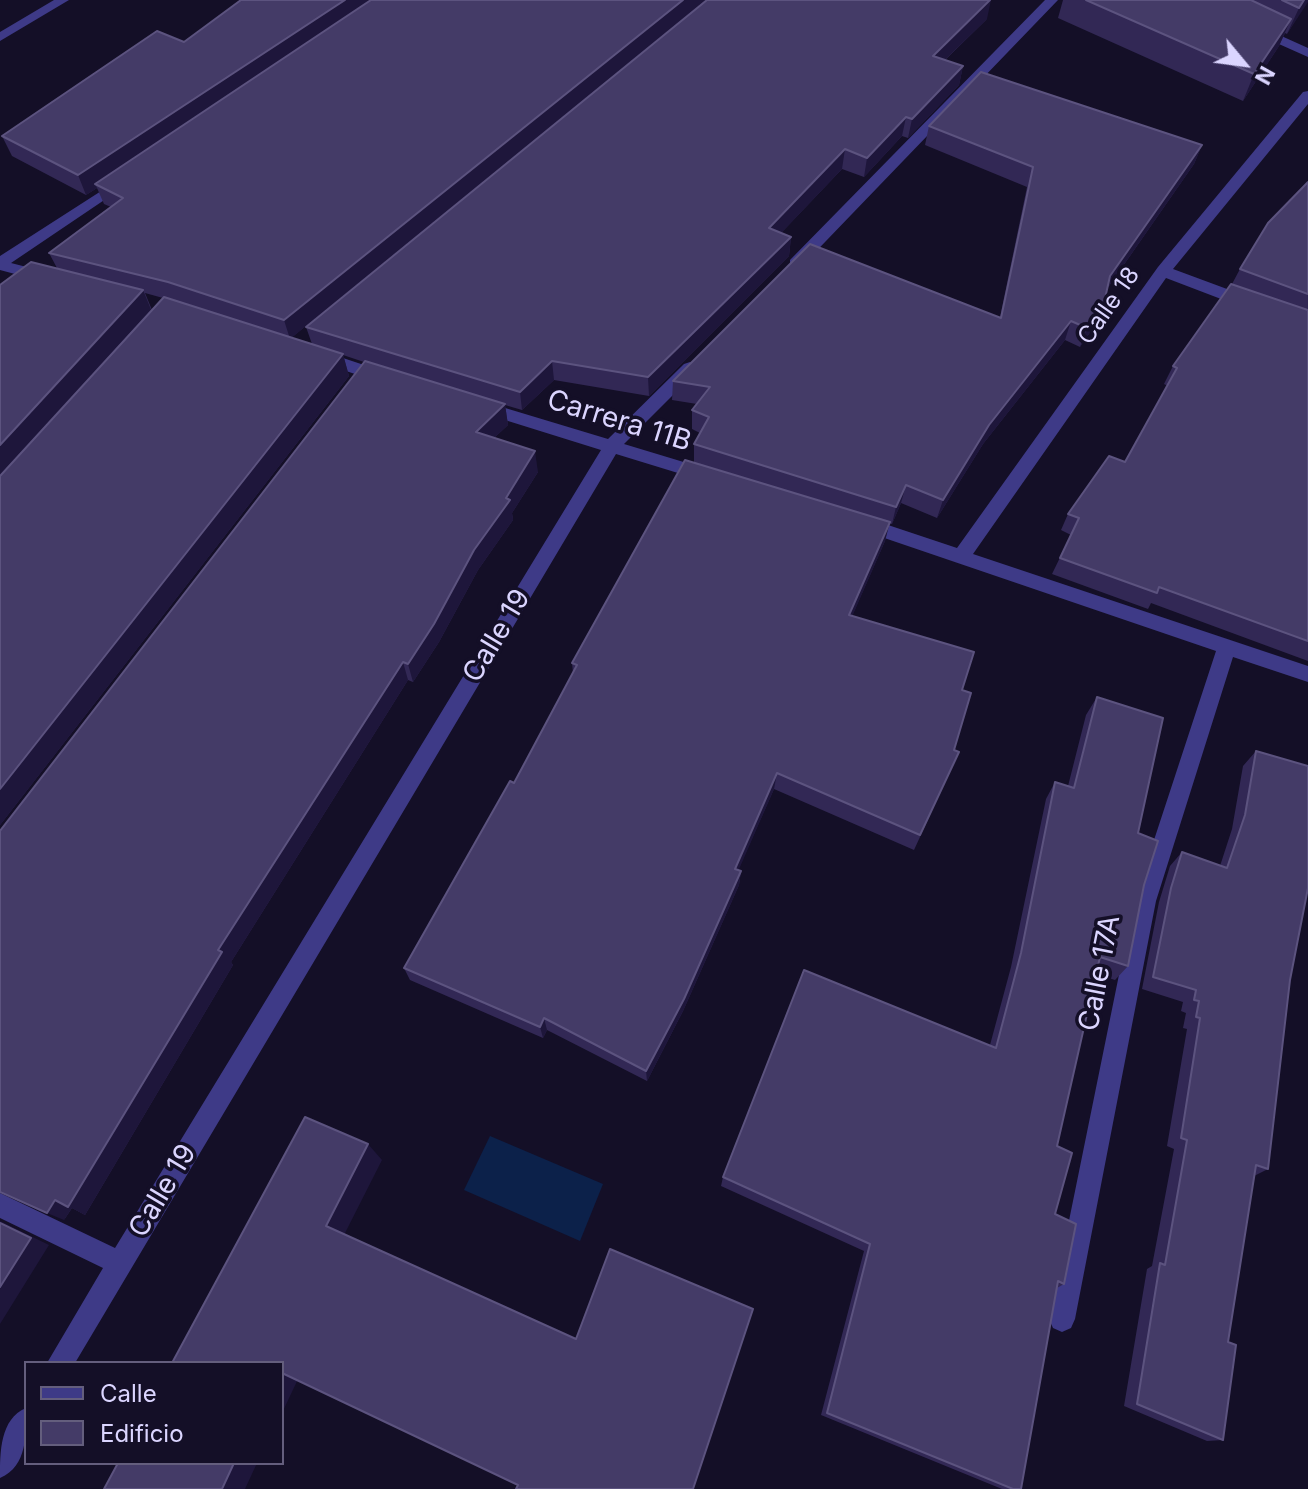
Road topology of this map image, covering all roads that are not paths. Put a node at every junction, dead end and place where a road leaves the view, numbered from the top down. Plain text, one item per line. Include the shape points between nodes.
1 (63, 0) edge
2 (1052, 0) edge
3 (1239, 20) edge
4 (0, 37) edge
5 (1308, 53) edge
6 (1308, 95) edge
7 (131, 175) edge
8 (0, 264) edge
9 (1163, 271) junction
10 (787, 272) edge
11 (62, 281) edge
12 (1265, 309) edge
13 (308, 353) edge
14 (699, 359) edge
15 (394, 381) edge
16 (467, 403) edge
17 (612, 446) junction
18 (715, 478) edge
19 (847, 519) edge
20 (962, 556) junction
21 (1227, 647) junction
22 (1308, 674) edge
23 (0, 1205) edge
24 (120, 1263) junction
25 (1062, 1319) dead end
26 (61, 1361) edge
27 (24, 1424) edge
28 (0, 1464) edge

1 - 4 street
2 - 10 street
3 - 5 street
6 - 9 street, Calle 18
7 - 8 street
8 - 11 street
9 - 12 street
9 - 20 street, Calle 18
13 - 15 street via 360,378
14 - 17 street, Calle 19
16 - 17 street, Carrera 11B
17 - 18 street, Carrera 11B
17 - 24 street, Calle 19
19 - 20 street
20 - 21 street
21 - 22 street
21 - 25 street, Calle 17A via 1145,901
23 - 24 street
24 - 26 street, Calle 19
27 - 28 street

